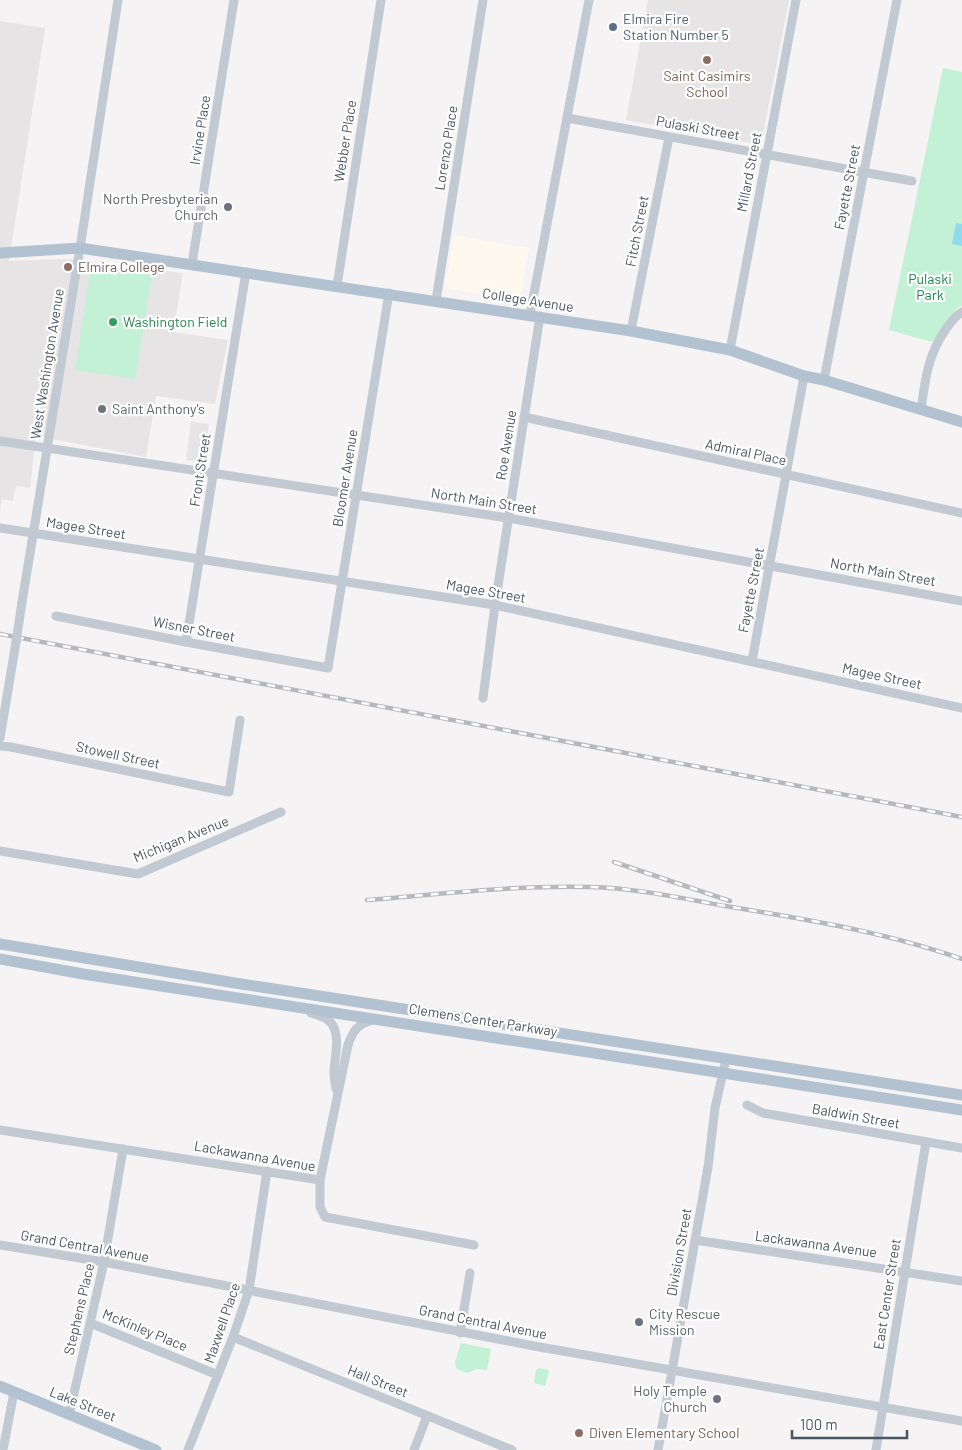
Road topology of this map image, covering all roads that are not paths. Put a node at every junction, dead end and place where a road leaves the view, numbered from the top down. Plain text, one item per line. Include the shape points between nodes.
1 (118, 0) edge
2 (234, 0) edge
3 (381, 0) edge
4 (483, 0) edge
5 (589, 0) edge
6 (796, 0) edge
7 (897, 0) edge
8 (567, 118) junction
9 (669, 137) junction
10 (766, 154) junction
11 (864, 172) junction
12 (912, 181) dead end
13 (80, 248) junction
14 (0, 254) edge
15 (192, 264) junction
16 (246, 272) junction
17 (337, 286) junction
18 (389, 294) junction
19 (436, 301) junction
20 (962, 312) edge
21 (535, 316) junction
22 (632, 330) junction
23 (730, 350) junction
24 (804, 376) junction
25 (824, 380) junction
26 (921, 410) junction
27 (524, 417) junction
28 (962, 422) edge
29 (0, 441) edge
30 (47, 448) junction
31 (213, 473) junction
32 (786, 475) junction
33 (356, 495) junction
34 (962, 513) edge
35 (508, 518) junction
36 (0, 528) edge
37 (32, 534) junction
38 (200, 559) junction
39 (770, 566) junction
40 (342, 581) junction
41 (962, 601) edge
42 (495, 605) junction
43 (56, 616) dead end
44 (186, 642) junction
45 (752, 661) junction
46 (328, 668) joint
47 (483, 698) dead end
48 (962, 708) edge
49 (240, 720) dead end
50 (0, 738) edge
51 (0, 746) edge
52 (281, 812) dead end
53 (0, 851) edge
54 (0, 944) edge
55 (0, 958) edge
56 (293, 1006) junction
57 (378, 1019) junction
58 (726, 1059) junction
59 (722, 1072) junction
60 (337, 1094) junction
61 (962, 1095) edge
62 (747, 1105) dead end
63 (962, 1110) edge
64 (0, 1130) edge
65 (926, 1142) junction
66 (962, 1148) edge
67 (123, 1149) junction
68 (267, 1171) junction
69 (320, 1180) junction
70 (695, 1240) junction
71 (474, 1244) dead end
72 (0, 1245) edge
73 (104, 1262) junction
74 (904, 1271) junction
75 (470, 1273) dead end
76 (962, 1281) edge
77 (249, 1290) junction
78 (90, 1323) junction
79 (460, 1333) junction
80 (233, 1337) junction
81 (672, 1371) junction
82 (218, 1375) junction
83 (0, 1386) edge
84 (14, 1392) junction
85 (883, 1408) junction
86 (70, 1415) junction
87 (427, 1416) junction
88 (962, 1421) edge
89 (3, 1450) edge
90 (156, 1450) edge
91 (188, 1450) edge
92 (414, 1450) edge
93 (512, 1450) edge
94 (658, 1450) edge
95 (876, 1450) edge

1 - 13 street, West Washington Avenue
2 - 15 street, Irvine Place
3 - 17 street, Webber Place
4 - 19 street, Lorenzo Place
5 - 8 street, Roe Avenue
6 - 10 street, Millard Street
7 - 11 street, Fayette Street
8 - 9 street, Pulaski Street
8 - 21 street, Roe Avenue
9 - 10 street, Pulaski Street
9 - 22 street, Fitch Street
10 - 11 street, Pulaski Street
10 - 23 street, Millard Street
11 - 12 street, Pulaski Street
11 - 25 street, Fayette Street
13 - 14 main road, College Avenue
13 - 15 main road, College Avenue
13 - 30 street, West Washington Avenue
15 - 16 main road, College Avenue
16 - 17 main road, College Avenue
16 - 31 street, Front Street
17 - 18 main road, College Avenue
18 - 19 main road, College Avenue
18 - 33 street, Bloomer Avenue
19 - 21 main road, College Avenue
20 - 26 street via 934,348
21 - 22 main road, College Avenue
21 - 27 street, Roe Avenue
22 - 23 main road, College Avenue
23 - 24 main road, College Avenue
24 - 25 main road, College Avenue
24 - 32 street, Fayette Street
25 - 26 main road, College Avenue
26 - 28 main road, College Avenue
27 - 32 street, Admiral Place
27 - 35 street, Roe Avenue
29 - 30 street, North Main Street
30 - 31 street, North Main Street
30 - 37 street, West Washington Avenue
31 - 33 street, North Main Street
31 - 38 street, Front Street
32 - 34 street, Admiral Place
32 - 39 street, Fayette Street
33 - 35 street, North Main Street
33 - 40 street, Bloomer Avenue
35 - 39 street, North Main Street
35 - 42 street, Roe Avenue
36 - 37 street, Magee Street
37 - 38 street, Magee Street
37 - 50 street, West Washington Avenue, bridge
38 - 40 street, Magee Street
38 - 44 street, Front Street
39 - 41 street, North Main Street
39 - 45 street, Fayette Street
40 - 42 street, Magee Street
40 - 46 street, Bloomer Avenue
42 - 45 street, Magee Street
42 - 47 street, Roe Avenue
43 - 44 street, Wisner Street
44 - 46 street, Wisner Street
45 - 48 street, Magee Street
49 - 51 street, Stowell Street via 230,792
52 - 53 street, Michigan Avenue via 138,874
54 - 58 main road, Clemens Center Parkway
55 - 56 main road, Clemens Center Parkway
56 - 57 main road, Clemens Center Parkway
56 - 60 street via 326,1018 332,1024
57 - 59 main road, Clemens Center Parkway
57 - 60 street via 358,1025 353,1031
58 - 59 street, Division Street
58 - 61 main road, Clemens Center Parkway
59 - 63 main road, Clemens Center Parkway
59 - 70 street, Division Street
60 - 69 street
62 - 65 street, Baldwin Street via 763,1113
64 - 67 street, Lackawanna Avenue
65 - 66 street, Baldwin Street
65 - 74 street, East Center Street
67 - 68 street, Lackawanna Avenue
67 - 73 street, Stephens Place
68 - 69 street, Lackawanna Avenue
68 - 77 street, Maxwell Place
69 - 71 street, Lackawanna Avenue via 320,1207 325,1217
70 - 74 street, Lackawanna Avenue
70 - 81 street, Division Street
72 - 73 street, Grand Central Avenue
73 - 77 street, Grand Central Avenue
73 - 78 street, Stephens Place
74 - 76 street, Lackawanna Avenue
74 - 85 street, East Center Street
75 - 79 street
77 - 79 street, Grand Central Avenue
77 - 80 street, Maxwell Place
78 - 82 street, McKinley Place
78 - 86 street, Stephens Place
79 - 81 street, Grand Central Avenue
80 - 82 street, Maxwell Place
80 - 87 street, Hall Street
81 - 85 street, Grand Central Avenue
81 - 94 street, Division Street
82 - 91 street, Maxwell Place
83 - 84 main road, Lake Street
84 - 86 main road, Lake Street
84 - 89 street
85 - 88 street, Grand Central Avenue
85 - 95 street, East Center Street
86 - 90 main road, Lake Street
87 - 92 street
87 - 93 street, Hall Street

